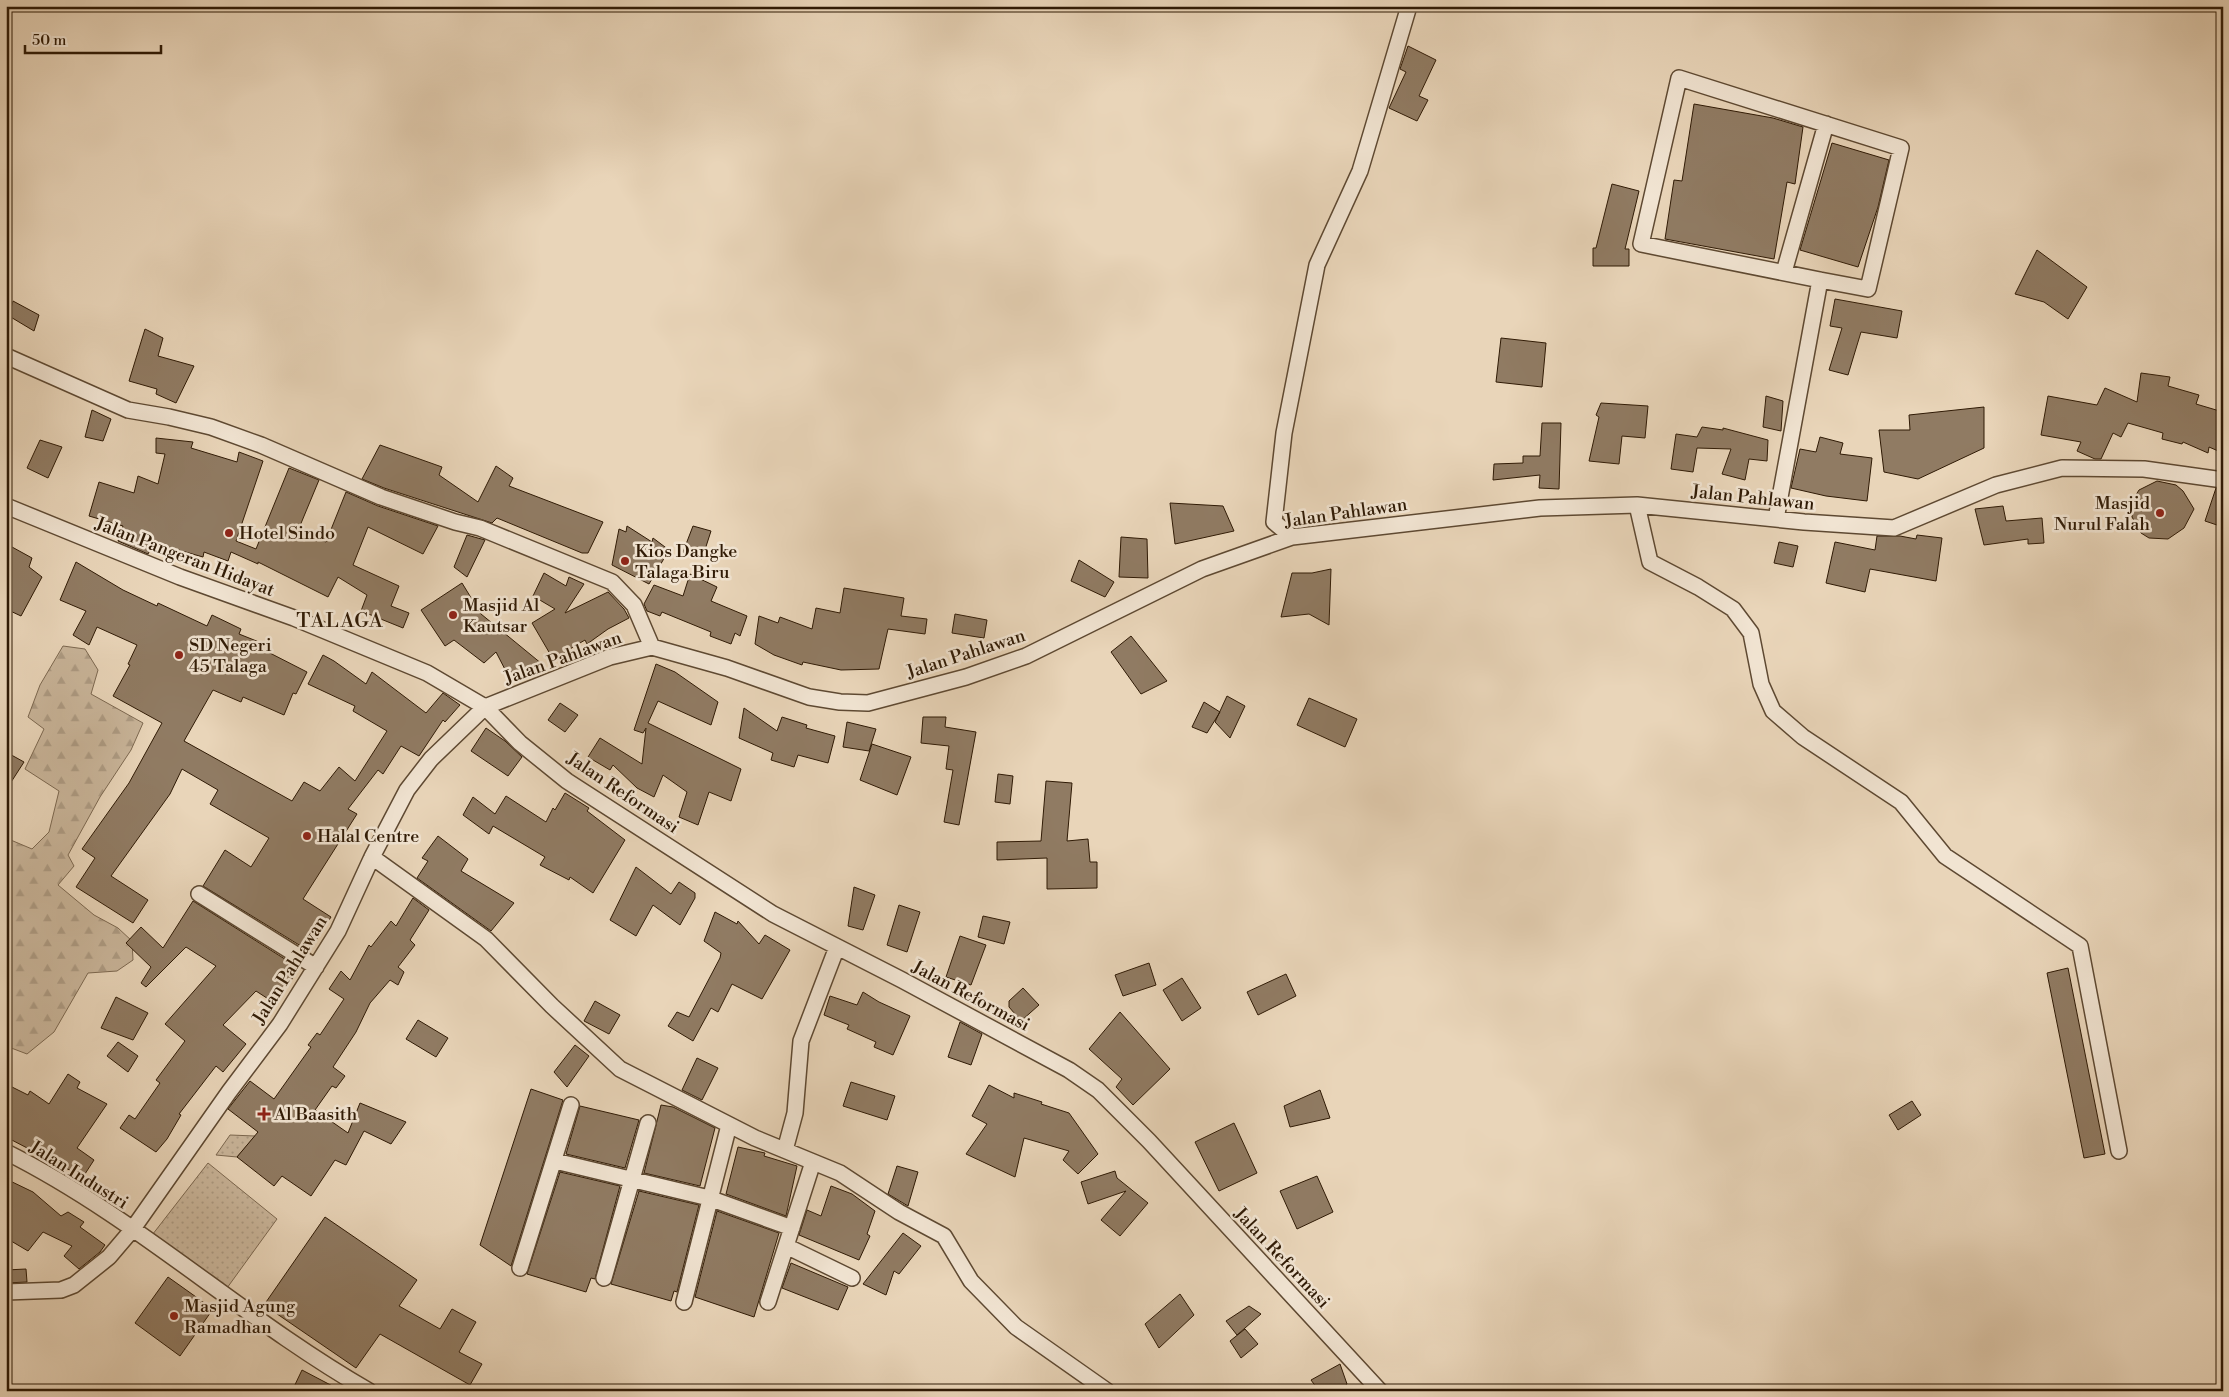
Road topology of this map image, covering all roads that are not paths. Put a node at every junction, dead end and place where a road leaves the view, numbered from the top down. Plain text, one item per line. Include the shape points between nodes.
1 (1409, 6) edge
2 (1826, 124) junction
3 (1784, 272) junction
4 (1820, 280) junction
5 (6, 356) edge
6 (2223, 480) edge
7 (1638, 505) junction
8 (6, 506) edge
9 (1776, 519) junction
10 (1292, 537) junction
11 (652, 647) junction
12 (485, 707) junction
13 (372, 858) junction
14 (199, 894) dead end
15 (837, 947) junction
16 (316, 966) junction
17 (571, 1105) dead end
18 (648, 1123) dead end
19 (729, 1125) junction
20 (785, 1150) junction
21 (2120, 1151) dead end
22 (6, 1152) edge
23 (555, 1161) junction
24 (813, 1162) junction
25 (631, 1179) junction
26 (710, 1198) junction
27 (792, 1228) junction
28 (132, 1230) junction
29 (786, 1246) junction
30 (520, 1268) dead end
31 (604, 1278) dead end
32 (852, 1278) dead end
33 (6, 1292) edge
34 (684, 1302) dead end
35 (768, 1302) dead end
36 (369, 1391) edge
37 (1107, 1391) edge
38 (1380, 1391) edge

1 - 10 street via 1360,171 1317,265 1284,433 1274,522
2 - 3 street
2 - 3 street via 1679,78 1641,244
2 - 4 street via 1901,148 1868,289
3 - 4 street
4 - 9 street
5 - 11 street via 128,410 169,416 228,433 381,497 480,528 612,582 634,605
6 - 9 street, Jalan Pahlawan via 2144,469 2062,468 1996,485 1894,528
7 - 9 street, Jalan Pahlawan
7 - 10 street, Jalan Pahlawan via 1540,508
7 - 21 street via 1650,562 1733,609 1751,632 1761,684 1773,711 1804,737 1901,802 1945,856 2080,946
8 - 12 street, Jalan Pangeran Hidayat via 427,672
10 - 11 street, Jalan Pahlawan via 1202,569 1026,656 958,679 868,703 809,697 727,668
11 - 12 street, Jalan Pahlawan via 610,656
12 - 13 street, Jalan Pahlawan via 431,759 407,790
12 - 15 street, Jalan Reformasi via 520,743 567,781 773,914
13 - 16 street, Jalan Pahlawan via 338,931
13 - 19 street via 486,939 620,1069
14 - 16 street
15 - 20 street via 801,1041 795,1113
15 - 38 street, Jalan Reformasi via 1062,1066 1098,1090
16 - 28 street, Jalan Pahlawan via 280,1024
17 - 23 street
18 - 25 street
19 - 20 street
19 - 26 street
20 - 24 street
22 - 28 street, Jalan Industri via 37,1168
23 - 25 street
23 - 30 street
24 - 27 street
24 - 37 street via 840,1173 899,1212 944,1236 971,1281 1016,1328
25 - 26 street
25 - 31 street
26 - 27 street
26 - 34 street
27 - 29 street
28 - 33 street, Jalan Pahlawan via 109,1257 74,1285 61,1290
28 - 36 street, Jalan Industri via 319,1363
29 - 32 street
29 - 35 street

